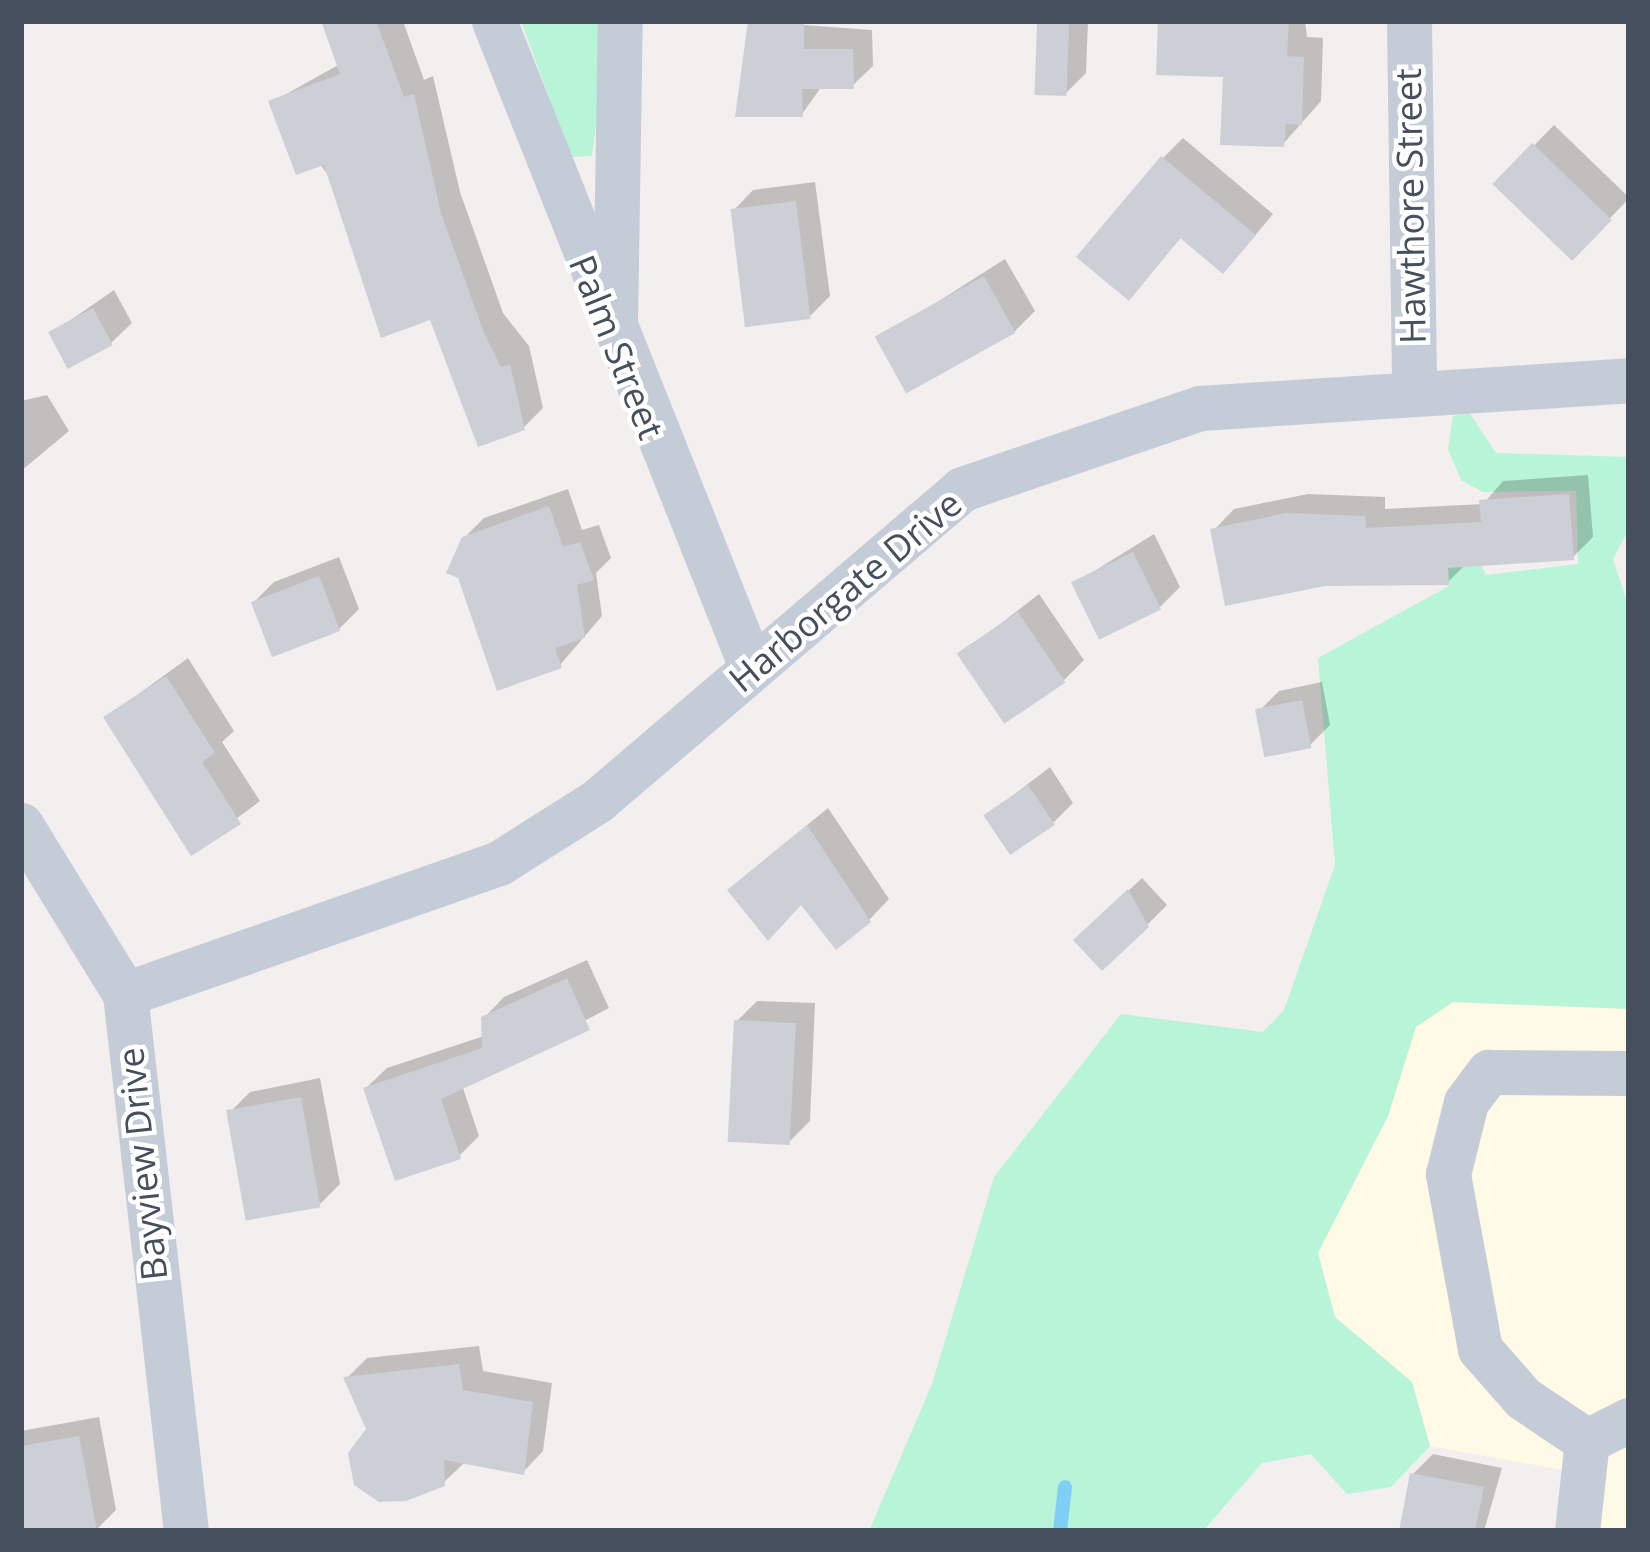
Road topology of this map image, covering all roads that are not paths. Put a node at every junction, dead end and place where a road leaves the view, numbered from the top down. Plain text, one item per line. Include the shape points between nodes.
1 (494, 21) edge
2 (620, 21) edge
3 (1409, 21) edge
4 (614, 344) junction
5 (1629, 380) edge
6 (1414, 392) junction
7 (752, 669) junction
8 (21, 825) edge
9 (125, 994) junction
10 (1629, 1073) edge
11 (1629, 1420) edge
12 (1587, 1441) junction
13 (186, 1531) edge
14 (1577, 1531) edge

1 - 4 street, Palm Street
2 - 4 street
3 - 6 street, Hawthore Street
4 - 7 street, Palm Street
5 - 6 street, Harborgate Drive
6 - 7 street, Harborgate Drive via 1200,408 962,489
7 - 9 street, Harborgate Drive via 597,801 499,863
8 - 9 street, Bayview Drive
9 - 13 street, Bayview Drive
10 - 12 street via 1489,1072 1466,1102 1448,1174 1480,1349 1523,1398
11 - 12 street
12 - 14 street

